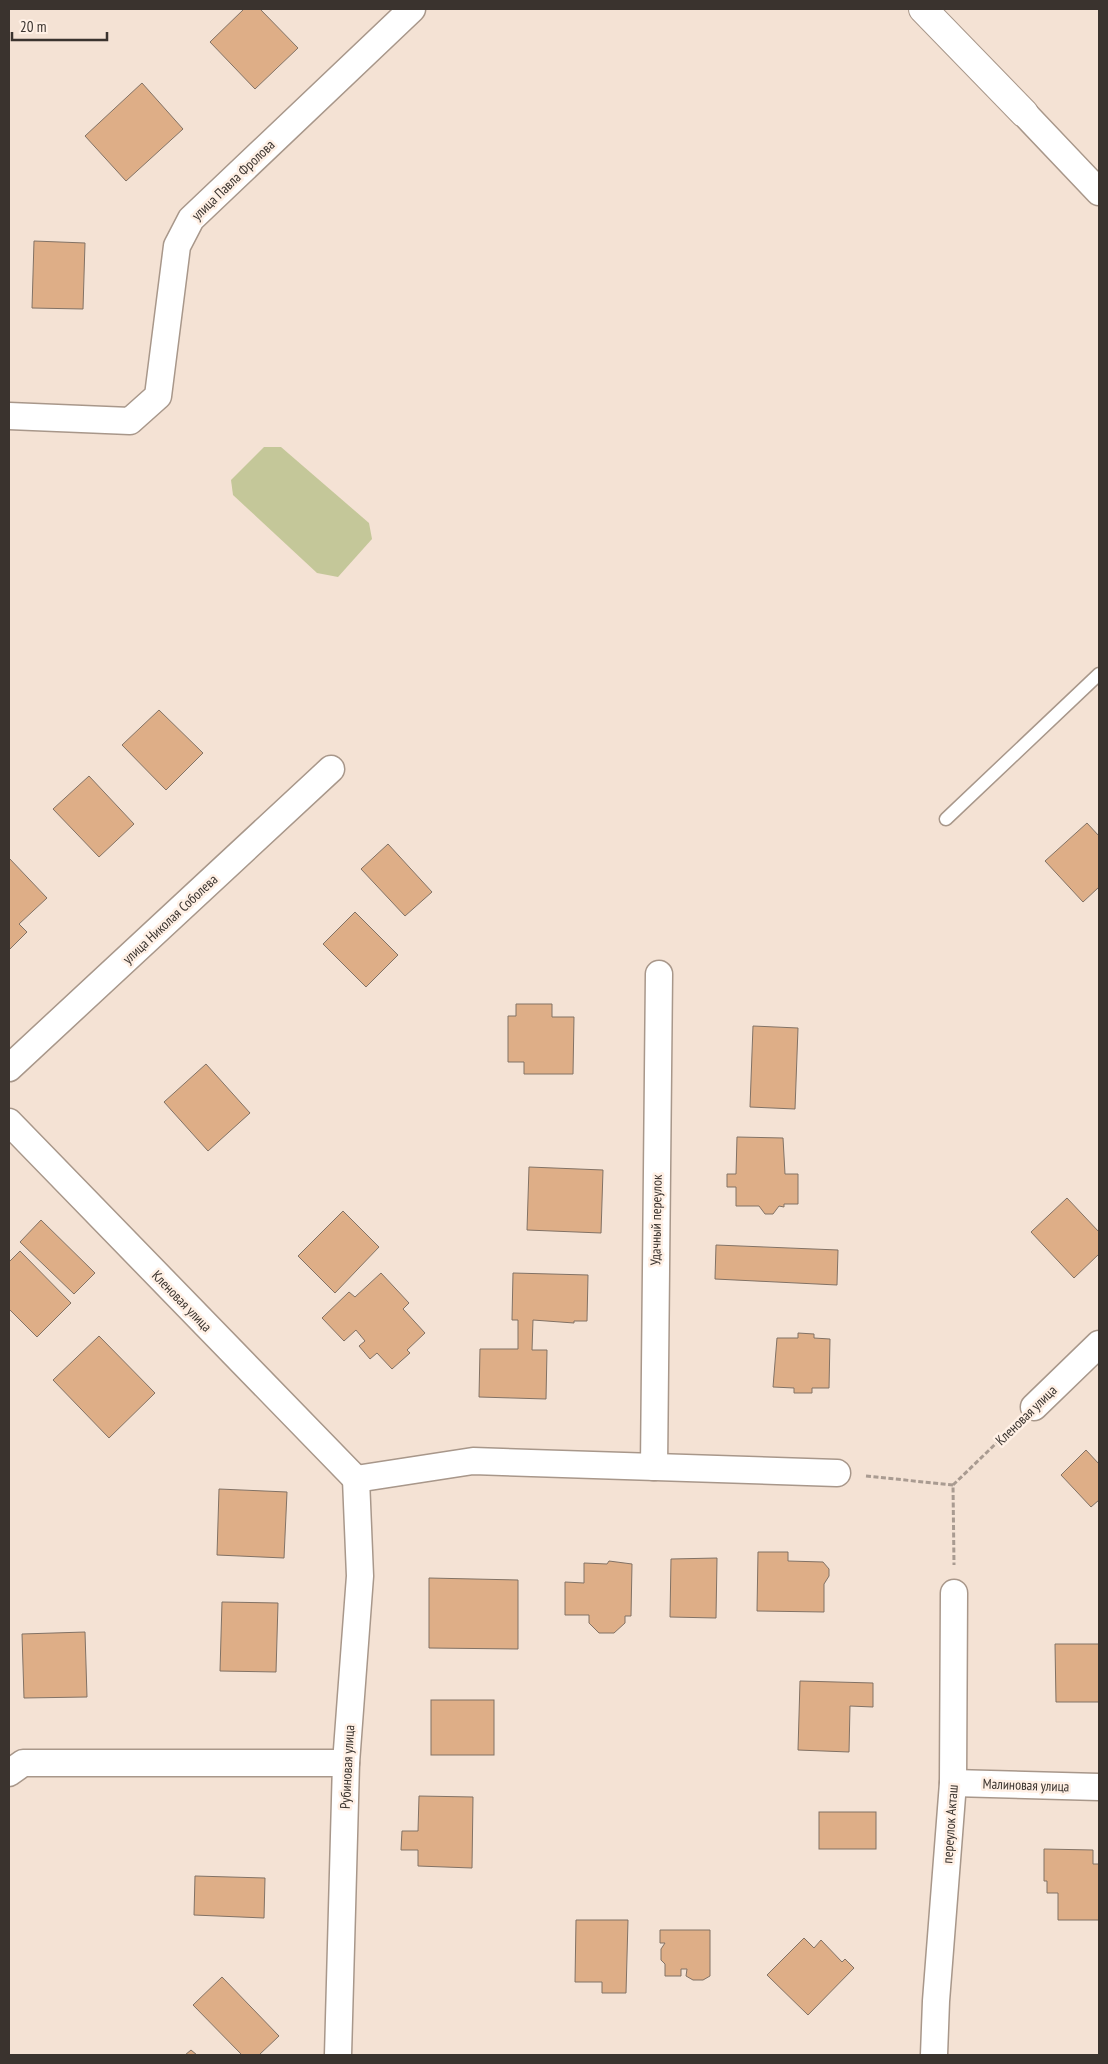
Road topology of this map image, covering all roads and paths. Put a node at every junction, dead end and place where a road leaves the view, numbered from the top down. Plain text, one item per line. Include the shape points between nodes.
1 (412, 9) edge
2 (923, 9) edge
3 (1024, 112) joint
4 (1099, 192) edge
5 (9, 416) edge
6 (1099, 674) edge
7 (331, 769) dead end
8 (946, 819) dead end
9 (658, 974) dead end
10 (9, 1068) edge
11 (9, 1122) edge
12 (1099, 1344) edge
13 (1034, 1407) joint
14 (654, 1467) junction
15 (837, 1472) joint
16 (356, 1480) junction
17 (952, 1485) junction
18 (954, 1593) joint
19 (346, 1763) junction
20 (9, 1773) edge
21 (953, 1783) junction
22 (1099, 1787) edge
23 (338, 2055) edge
24 (934, 2055) edge

1 - 5 street, улица Павла Фролова via 190,219 177,246 158,396 130,421
2 - 3 street
3 - 4 street
6 - 8 lane
7 - 10 street, улица Николая Соболева
9 - 14 street, Удачный переулок
11 - 16 street, Кленовая улица
12 - 13 street, Кленовая улица
13 - 17 path, Кленовая улица
14 - 15 street
14 - 16 street via 474,1461
15 - 17 path
16 - 19 street, Рубиновая улица via 360,1576
17 - 18 path
18 - 21 street, переулок Акташ
19 - 20 street via 22,1763
19 - 23 street, Рубиновая улица
21 - 22 street, Малиновая улица
21 - 24 street, переулок Акташ

